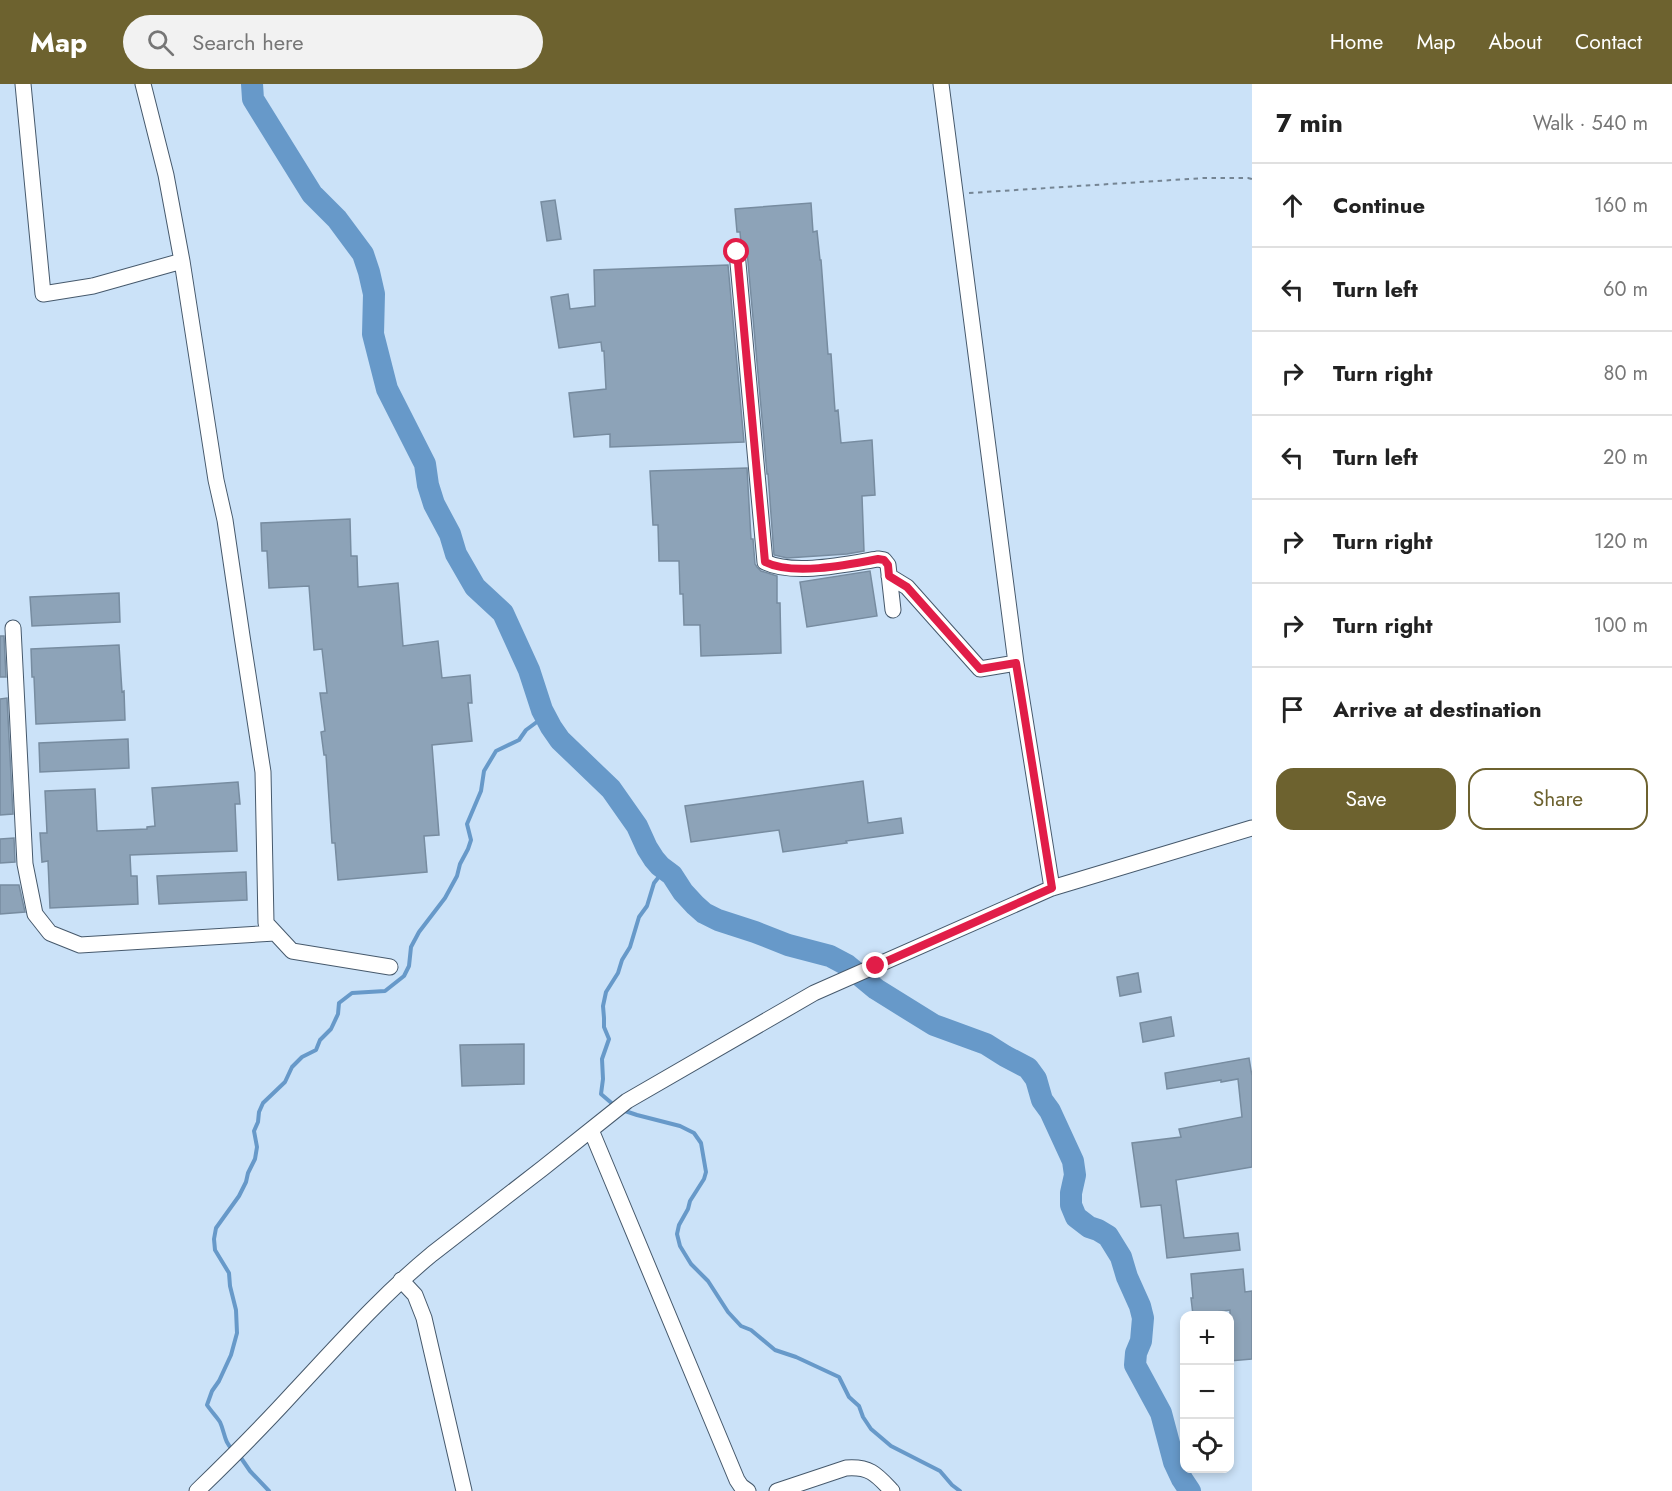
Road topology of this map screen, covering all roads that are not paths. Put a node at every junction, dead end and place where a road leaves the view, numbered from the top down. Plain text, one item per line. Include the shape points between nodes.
1 (23, 84) edge
2 (143, 84) edge
3 (941, 84) edge
4 (737, 252) dead end
5 (182, 261) junction
6 (889, 576) junction
7 (893, 610) dead end
8 (12, 628) dead end
9 (1016, 663) junction
10 (1252, 828) edge
11 (1052, 888) junction
12 (275, 933) junction
13 (390, 967) dead end
14 (591, 1130) junction
15 (401, 1280) junction
16 (197, 1491) edge
17 (464, 1491) edge
18 (748, 1491) edge
19 (777, 1491) edge
20 (892, 1491) edge

1 - 5 street via 43,294 93,286
2 - 5 street
3 - 9 street
4 - 6 street via 765,562 776,567 822,568 878,559 888,565
5 - 12 street via 263,772 266,923
6 - 7 street
6 - 9 street via 907,587 980,669
8 - 12 street via 26,864 35,914 50,933 80,945
9 - 11 street
10 - 11 street
11 - 14 street via 799,1001 627,1101
12 - 13 street via 292,951
14 - 15 street
14 - 18 street via 737,1480
15 - 16 street
15 - 17 street via 415,1295 424,1318
19 - 20 street via 853,1467 871,1470

